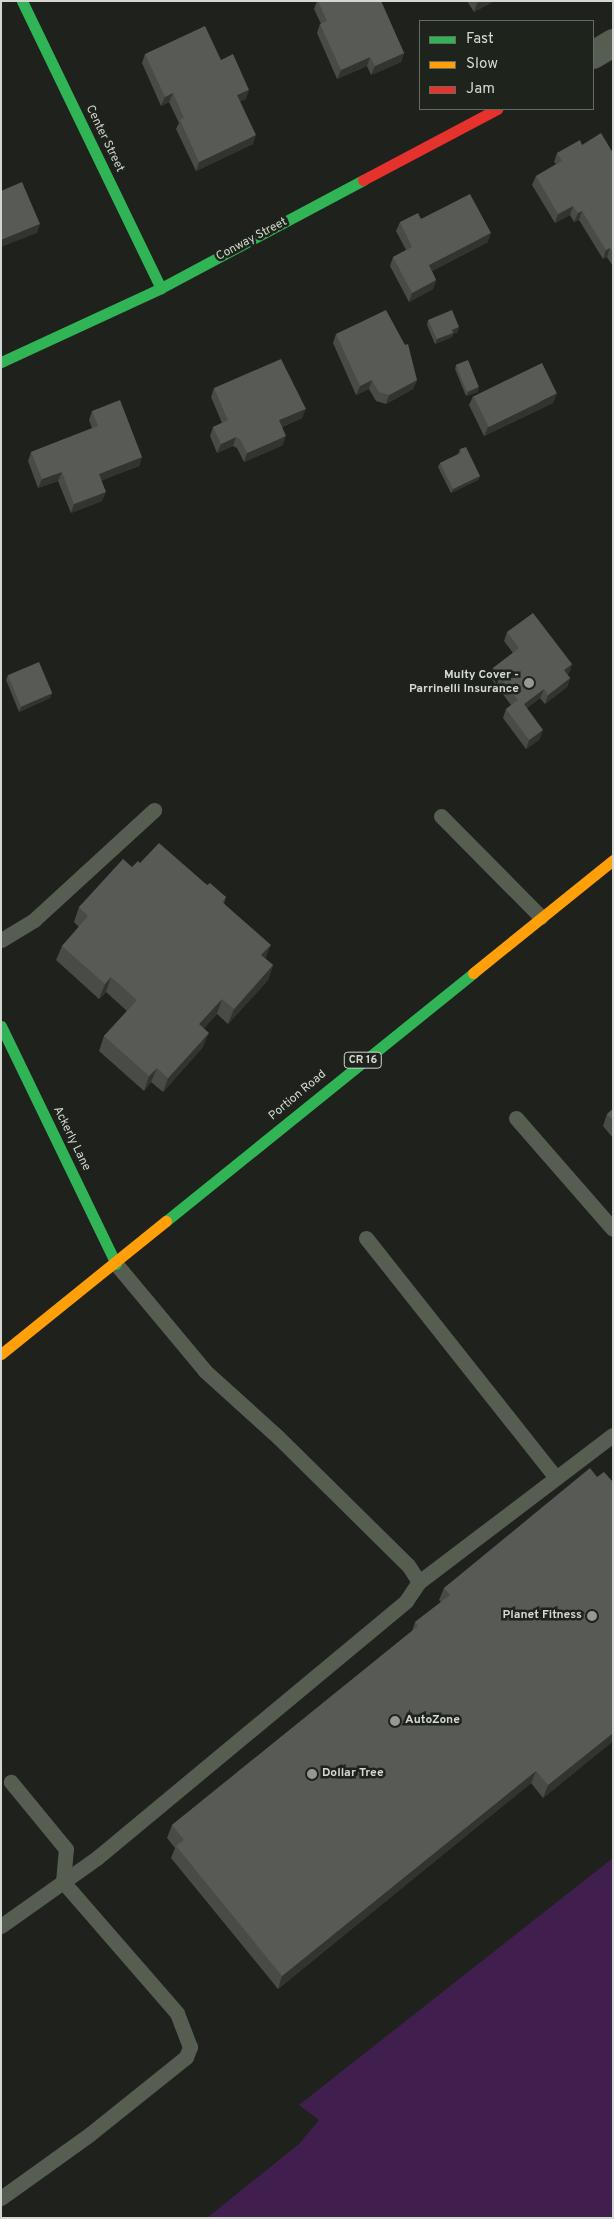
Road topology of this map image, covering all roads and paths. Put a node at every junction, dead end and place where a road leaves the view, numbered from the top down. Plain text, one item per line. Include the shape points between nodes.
1 (22, 1) edge
2 (613, 43) edge
3 (594, 54) edge
4 (495, 110) edge
5 (161, 288) junction
6 (1, 362) edge
7 (154, 810) dead end
8 (441, 816) dead end
9 (613, 860) edge
10 (541, 918) junction
11 (1, 940) edge
12 (1, 1026) edge
13 (516, 1118) dead end
14 (613, 1229) edge
15 (366, 1238) dead end
16 (116, 1264) junction
17 (1, 1354) edge
18 (613, 1435) edge
19 (556, 1478) junction
20 (419, 1582) junction
21 (11, 1782) dead end
22 (63, 1882) junction
23 (1, 1926) edge
24 (1, 2198) edge

1 - 5 street, Center Street
2 - 3 street
4 - 5 street, Conway Street
5 - 6 street, Conway Street
7 - 11 lane via 34,920
8 - 10 lane
9 - 10 street, Portion Road / CR 16
10 - 16 street, Portion Road / CR 16
12 - 16 street, Ackerly Lane
13 - 14 lane
15 - 19 lane
16 - 17 street, Portion Road / CR 16
16 - 20 lane via 205,1370 278,1437 394,1552
18 - 19 lane
19 - 20 lane
20 - 22 lane via 406,1600 112,1846
21 - 22 lane via 66,1849
22 - 23 lane
22 - 24 lane via 177,2013 190,2047 186,2058 120,2111

